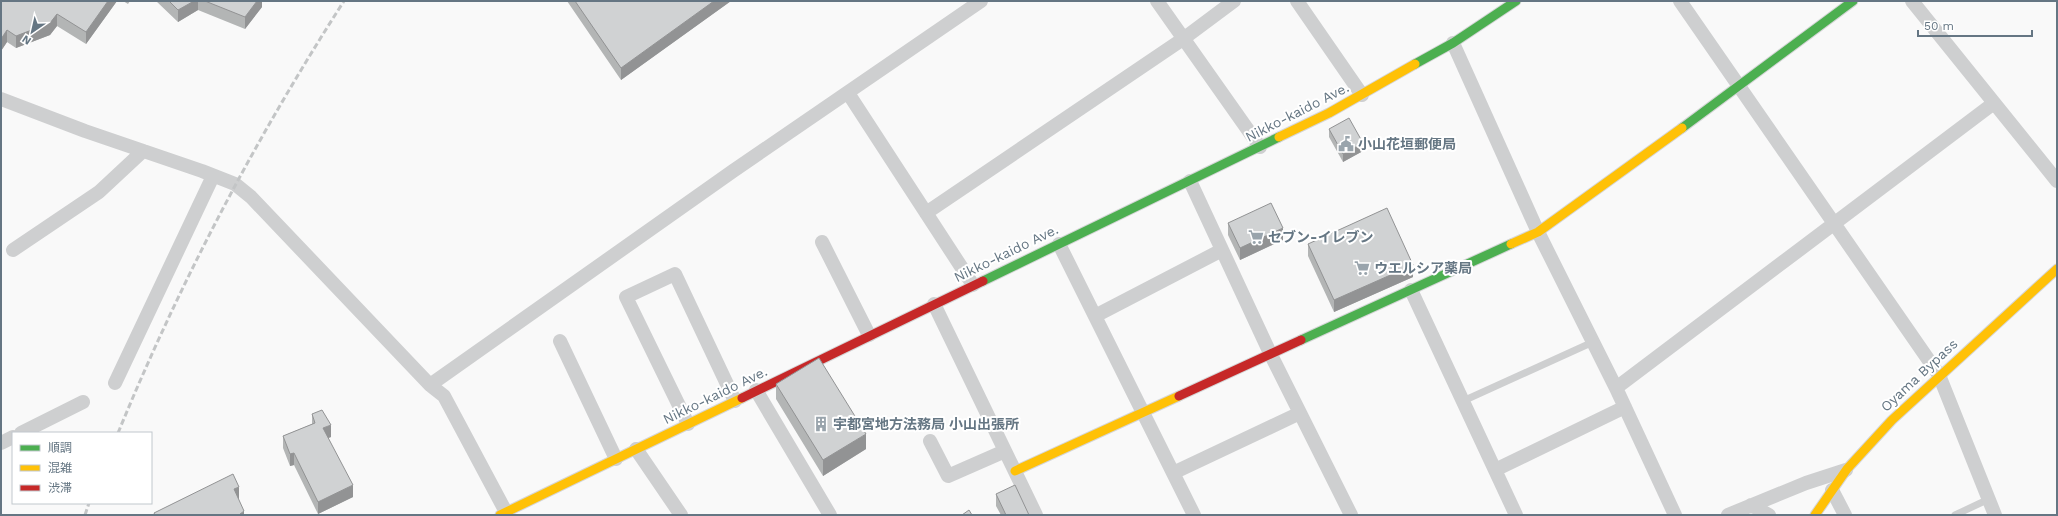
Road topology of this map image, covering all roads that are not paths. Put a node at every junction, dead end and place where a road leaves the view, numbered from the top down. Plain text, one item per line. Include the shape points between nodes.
1 (981, 1) edge
2 (1157, 1) edge
3 (1234, 1) edge
4 (1296, 1) edge
5 (1516, 1) edge
6 (1680, 1) edge
7 (1853, 1) edge
8 (1912, 1) edge
9 (1183, 38) junction
10 (1453, 43) junction
11 (1740, 86) junction
12 (848, 93) junction
13 (1362, 95) junction
14 (1, 99) edge
15 (1994, 103) junction
16 (1260, 147) junction
17 (143, 151) junction
18 (213, 176) junction
19 (1190, 181) junction
20 (2057, 181) edge
21 (926, 213) junction
22 (1834, 224) junction
23 (1538, 232) junction
24 (822, 242) dead end
25 (1059, 244) junction
26 (13, 250) dead end
27 (1222, 250) junction
28 (2057, 269) edge
29 (973, 285) junction
30 (1411, 290) junction
31 (934, 304) junction
32 (1095, 316) junction
33 (869, 335) junction
34 (560, 341) dead end
35 (1593, 342) junction
36 (1270, 353) junction
37 (1939, 375) junction
38 (115, 383) dead end
39 (430, 385) junction
40 (1616, 388) junction
41 (756, 390) junction
42 (735, 400) junction
43 (1463, 401) junction
44 (83, 402) dead end
45 (1625, 407) junction
46 (1143, 412) junction
47 (1300, 413) junction
48 (688, 424) junction
49 (23, 432) edge
50 (12, 438) edge
51 (930, 441) dead end
52 (1, 443) edge
53 (636, 449) junction
54 (1005, 451) junction
55 (616, 459) junction
56 (1847, 469) junction
57 (1495, 470) junction
58 (1015, 471) junction
59 (1173, 472) junction
60 (1832, 490) junction
61 (1989, 499) junction
62 (1751, 505) junction
63 (524, 510) edge
64 (503, 514) edge
65 (681, 515) edge
66 (830, 515) edge
67 (1036, 515) edge
68 (1194, 515) edge
69 (1351, 515) edge
70 (1516, 515) edge
71 (1675, 515) edge
72 (1728, 515) edge
73 (1769, 515) edge
74 (1815, 515) edge
75 (1845, 515) edge
76 (1955, 515) edge
77 (1995, 515) edge

1 - 12 street
2 - 9 street
3 - 9 street
4 - 13 street
5 - 10 main road, Nikko-kaido Ave.
6 - 11 street
7 - 11 main road
8 - 15 street
9 - 16 street
9 - 21 street
10 - 13 main road, Nikko-kaido Ave.
10 - 23 street
11 - 22 street
11 - 23 main road
12 - 21 street
12 - 39 street
13 - 16 main road, Nikko-kaido Ave.
14 - 17 street via 85,132
15 - 20 street
15 - 22 street
16 - 19 main road, Nikko-kaido Ave.
17 - 18 street
17 - 26 street via 99,192
18 - 38 street
18 - 39 street via 235,184 251,197
19 - 25 main road, Nikko-kaido Ave.
19 - 27 street
21 - 29 street
22 - 37 street
22 - 40 street
23 - 30 main road
23 - 35 street
24 - 33 street
25 - 29 main road, Nikko-kaido Ave.
25 - 32 street
27 - 32 street
27 - 36 street
28 - 37 main road, Oyama Bypass
29 - 31 main road, Nikko-kaido Ave.
30 - 36 main road
30 - 43 street
31 - 33 main road, Nikko-kaido Ave.
31 - 54 street
32 - 46 street
33 - 41 main road, Nikko-kaido Ave.
34 - 55 street
35 - 40 street
35 - 43 lane
36 - 46 main road
36 - 47 street
37 - 56 main road, Oyama Bypass via 1892,420
37 - 61 street
39 - 64 street via 444,396
40 - 45 street
41 - 42 main road, Nikko-kaido Ave.
41 - 66 street
42 - 48 main road, Nikko-kaido Ave.
42 - 48 street via 675,274 626,297
43 - 57 street
44 - 49 street
45 - 57 street
45 - 71 street
46 - 58 main road
46 - 59 street
47 - 59 street
47 - 69 street
48 - 53 main road, Nikko-kaido Ave.
50 - 52 street
51 - 54 street via 948,476
53 - 55 main road, Nikko-kaido Ave.
53 - 65 street
54 - 58 street
55 - 63 main road, Nikko-kaido Ave.
56 - 60 main road, Oyama Bypass
56 - 62 street
57 - 70 street
58 - 67 street
59 - 68 street
60 - 74 main road, Oyama Bypass
60 - 75 street
61 - 76 lane
61 - 77 street
62 - 72 street
62 - 73 street
63 - 64 main road, Nikko-kaido Ave.

